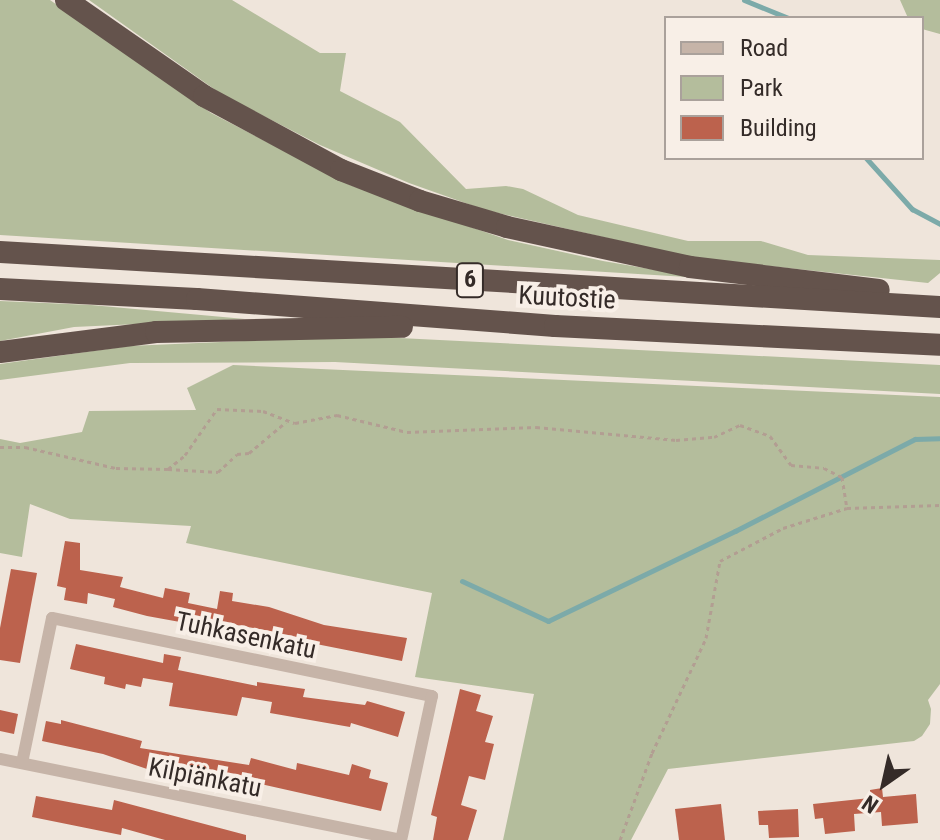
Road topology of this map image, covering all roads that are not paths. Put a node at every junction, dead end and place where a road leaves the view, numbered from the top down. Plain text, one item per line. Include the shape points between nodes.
1 (66, 0) edge
2 (0, 252) edge
3 (0, 289) edge
4 (940, 298) edge
5 (940, 307) edge
6 (555, 326) junction
7 (940, 345) edge
8 (0, 352) edge
9 (0, 759) edge
10 (22, 763) junction
11 (400, 840) edge

1 - 4 highway via 204,96 341,170 420,201 507,227 690,267
2 - 5 highway, Kuutostie / 6
3 - 6 highway, Kuutostie / 6
6 - 7 highway, Kuutostie / 6
6 - 8 highway via 156,332
9 - 10 street, Kilpiänkatu
10 - 11 street, Kilpiänkatu
10 - 11 street, Tuhkasenkatu via 52,618 432,696

